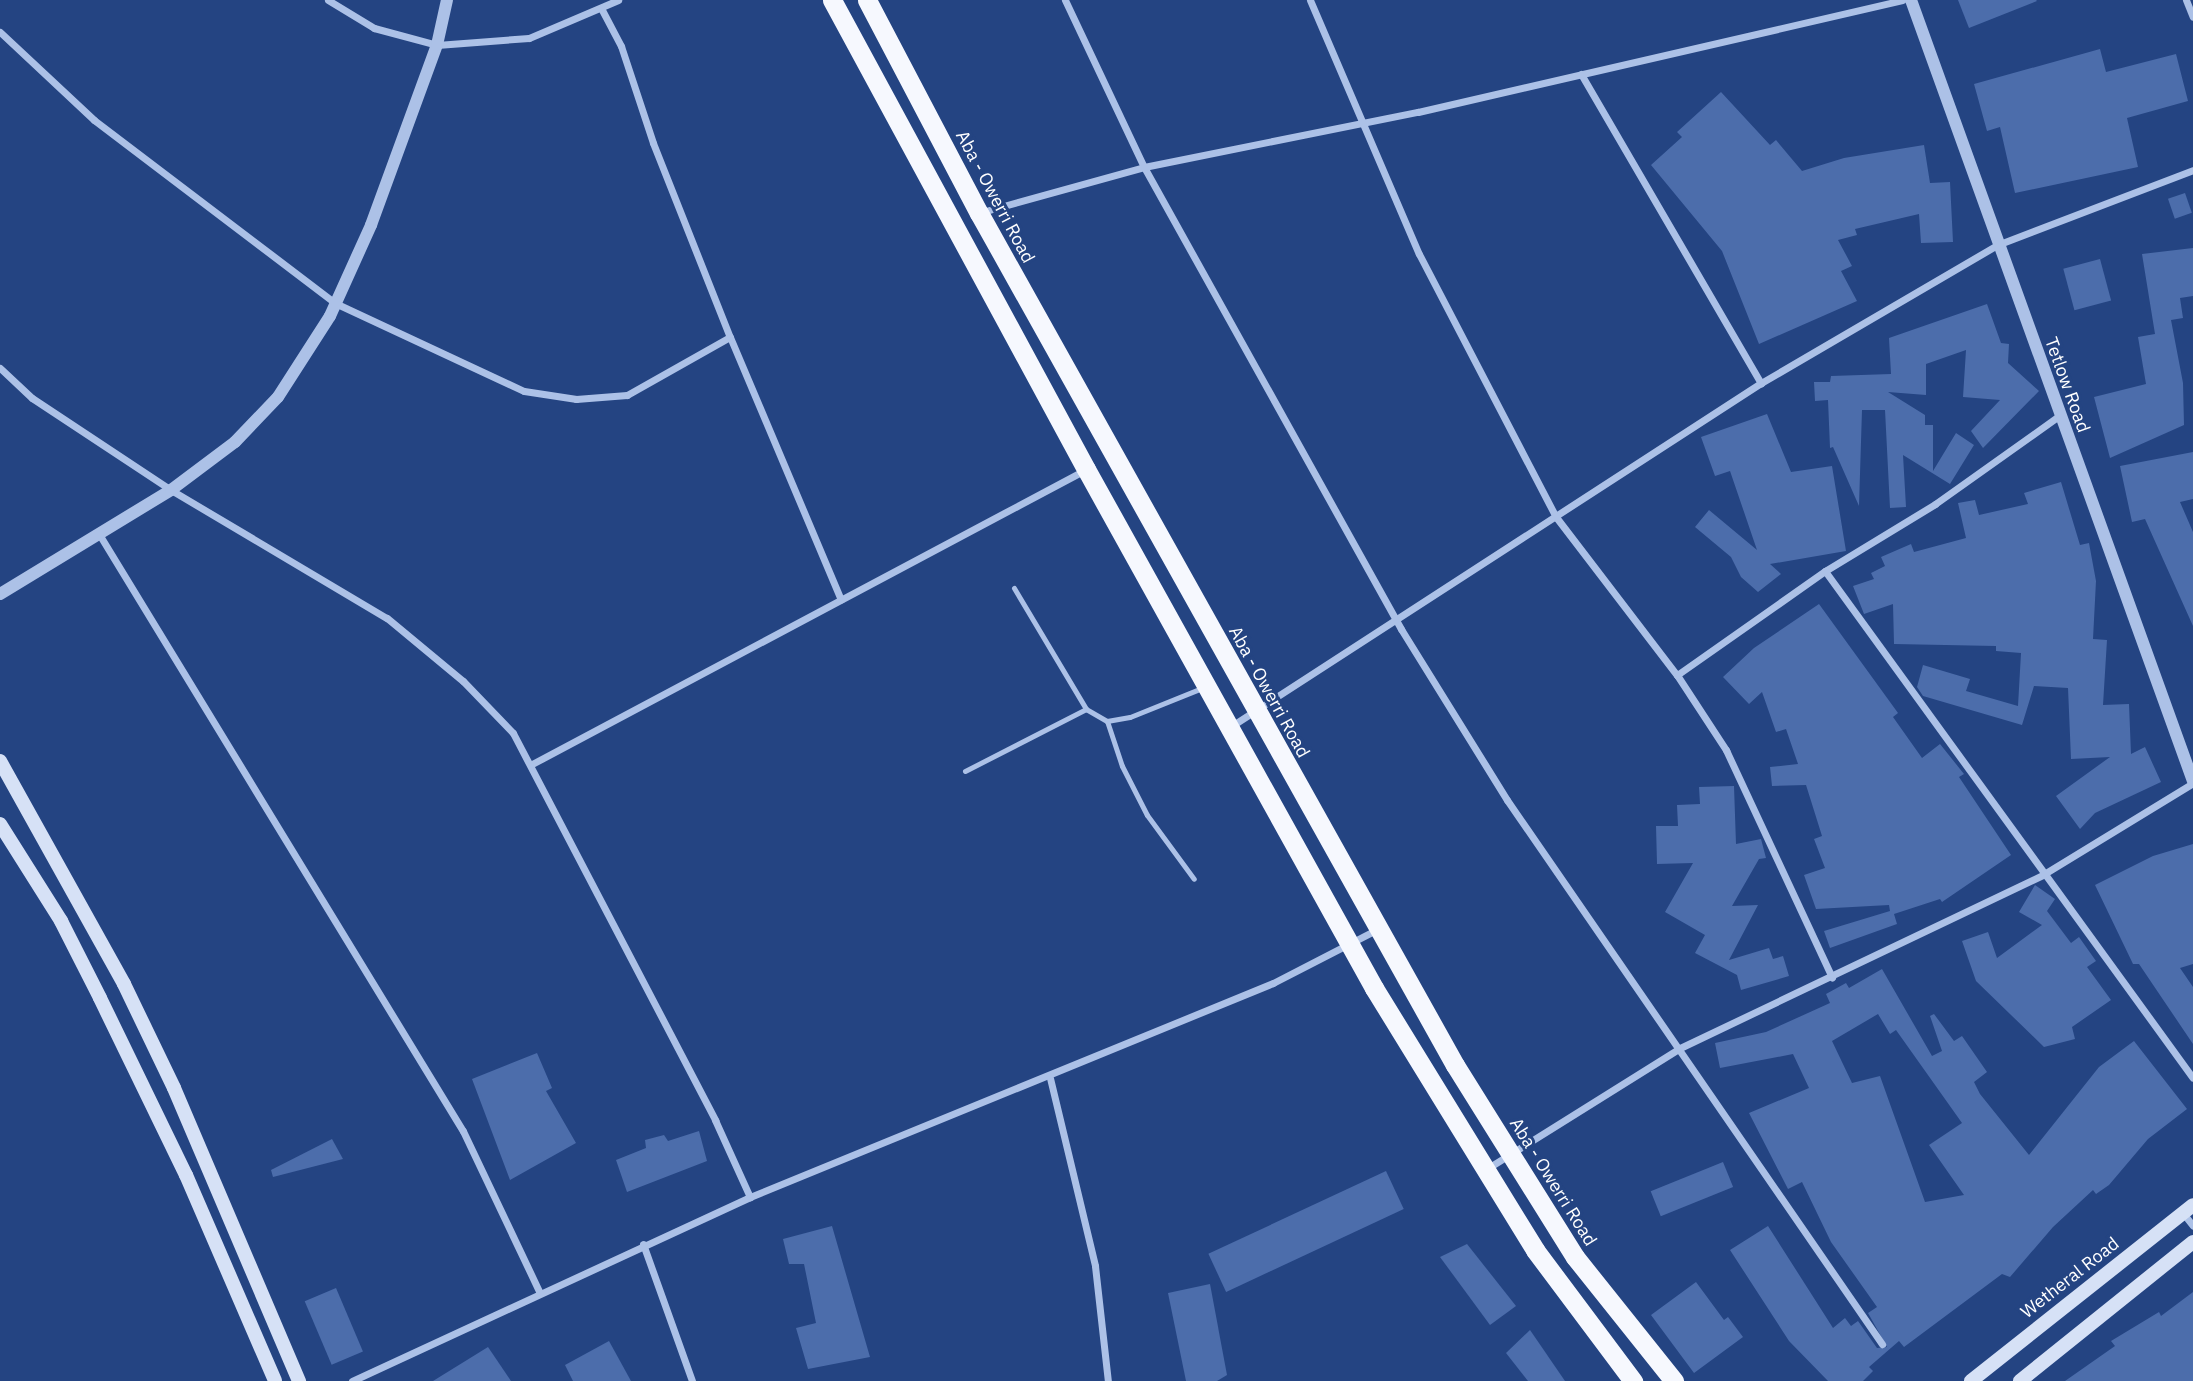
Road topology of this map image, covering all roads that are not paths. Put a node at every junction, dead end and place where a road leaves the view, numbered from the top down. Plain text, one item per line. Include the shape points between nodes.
1 (328, 0) edge
2 (447, 0) edge
3 (618, 0) edge
4 (832, 0) edge
5 (866, 0) edge
6 (1065, 0) edge
7 (1310, 0) edge
8 (1902, 0) edge
9 (1911, 0) edge
10 (2186, 0) edge
11 (601, 8) junction
12 (2193, 17) edge
13 (0, 32) edge
14 (437, 44) junction
15 (1581, 74) junction
16 (1361, 122) junction
17 (1144, 167) junction
18 (2193, 170) edge
19 (979, 214) junction
20 (1997, 245) junction
21 (335, 303) junction
22 (730, 337) junction
23 (0, 368) edge
24 (1762, 383) junction
25 (2059, 416) junction
26 (1086, 469) junction
27 (171, 490) junction
28 (1556, 517) junction
29 (99, 534) junction
30 (1825, 571) junction
31 (1014, 588) dead end
32 (0, 594) edge
33 (841, 600) junction
34 (1395, 618) junction
35 (1676, 675) junction
36 (1206, 687) junction
37 (1086, 709) junction
38 (1256, 712) junction
39 (1107, 721) junction
40 (1228, 728) junction
41 (0, 761) edge
42 (532, 764) junction
43 (965, 771) dead end
44 (2193, 783) edge
45 (0, 824) edge
46 (2044, 874) junction
47 (1194, 879) dead end
48 (1378, 929) junction
49 (1349, 943) junction
50 (1832, 977) junction
51 (1680, 1048) junction
52 (1050, 1078) junction
53 (2193, 1078) edge
54 (1510, 1153) junction
55 (1484, 1170) junction
56 (750, 1197) junction
57 (2188, 1209) edge
58 (2193, 1226) edge
59 (2193, 1242) edge
60 (643, 1244) junction
61 (539, 1291) junction
62 (1882, 1344) dead end
63 (275, 1381) edge
64 (299, 1381) edge
65 (352, 1381) edge
66 (692, 1381) edge
67 (1108, 1381) edge
68 (1633, 1381) edge
69 (1674, 1381) edge
70 (1971, 1381) edge
71 (2020, 1381) edge

1 - 14 street via 374,28
2 - 14 street
3 - 11 street
4 - 26 highway
5 - 19 highway, Aba - Owerri Road
6 - 17 street
7 - 16 street
8 - 15 street
9 - 20 street, Tetlow Road
10 - 12 street
11 - 14 street via 529,38
11 - 22 street via 621,46 653,143
13 - 21 street via 94,120
14 - 21 street via 371,225
15 - 16 street
15 - 24 street
16 - 17 street
16 - 28 street via 1419,254
17 - 19 street
17 - 34 street
18 - 20 street
19 - 38 highway, Aba - Owerri Road
20 - 24 street
20 - 25 street, Tetlow Road
21 - 22 street via 524,391 576,400 627,395
21 - 27 street via 278,397 235,442
22 - 33 street
23 - 27 street via 32,398
24 - 28 street
25 - 30 street via 1935,504
25 - 44 street, Tetlow Road
26 - 33 street
26 - 36 highway
27 - 29 street
27 - 42 street via 409,634 513,733
28 - 34 street
28 - 35 street
29 - 32 street
29 - 61 street via 463,1131
30 - 35 street
30 - 46 street
31 - 37 lane
33 - 42 street
34 - 38 street
34 - 51 street via 1507,800
35 - 50 street via 1726,750
36 - 39 lane via 1130,717
36 - 40 highway
37 - 39 lane
37 - 43 lane
38 - 40 street
38 - 48 highway, Aba - Owerri Road
39 - 47 lane via 1122,766 1147,815
40 - 49 highway
41 - 64 main road via 112,961 163,1065
42 - 56 street
44 - 46 street
45 - 63 main road via 61,921 100,998 186,1175
46 - 50 street
46 - 53 street
48 - 49 street
48 - 54 highway, Aba - Owerri Road
49 - 52 street via 1273,983
49 - 55 highway
50 - 51 street
51 - 54 street
51 - 62 street
52 - 56 street
52 - 67 street via 1095,1266
54 - 55 street
54 - 69 highway, Aba - Owerri Road via 1575,1256
55 - 68 highway via 1583,1321
56 - 60 street
57 - 58 street
57 - 70 main road, Wetheral Road
59 - 71 main road
60 - 61 street
60 - 66 street
61 - 65 street

